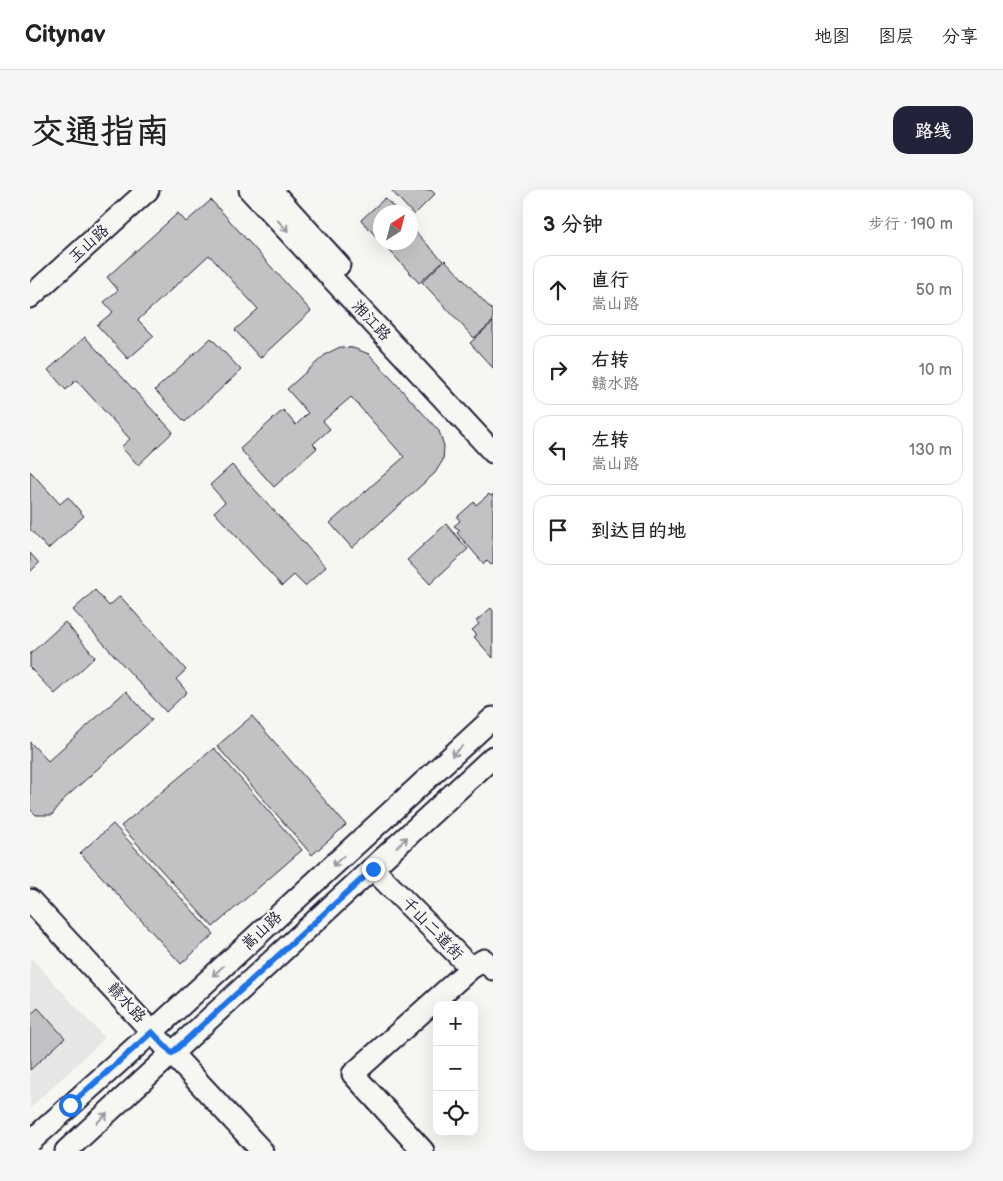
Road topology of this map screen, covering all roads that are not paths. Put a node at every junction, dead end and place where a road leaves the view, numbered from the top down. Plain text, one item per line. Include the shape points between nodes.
1 (148, 190) edge
2 (250, 190) edge
3 (271, 190) edge
4 (30, 298) edge
5 (493, 433) edge
6 (493, 452) edge
7 (493, 718) edge
8 (493, 757) edge
9 (373, 869) junction
10 (30, 900) edge
11 (30, 913) edge
12 (471, 968) junction
13 (493, 969) edge
14 (148, 1036) junction
15 (168, 1057) junction
16 (30, 1142) edge
17 (66, 1151) edge
18 (247, 1151) edge
19 (262, 1151) edge
20 (422, 1151) edge

1 - 4 main road, 玉山路
2 -> 6 main road, 湘江路
3 - 5 main road, 湘江路
7 -> 14 main road, 嵩山路
9 -> 8 main road, 嵩山路
9 - 12 main road, 千山二道街
9 - 15 main road, 嵩山路
10 - 14 main road, 赣水路
11 - 14 main road, 赣水路
12 - 13 main road, 千山二道街 via 484,960
12 - 20 main road via 353,1074
14 - 15 main road, 赣水路
14 - 16 main road, 嵩山路
17 -> 15 main road, 嵩山路
15 - 18 main road, 赣水路
15 - 19 main road, 赣水路

